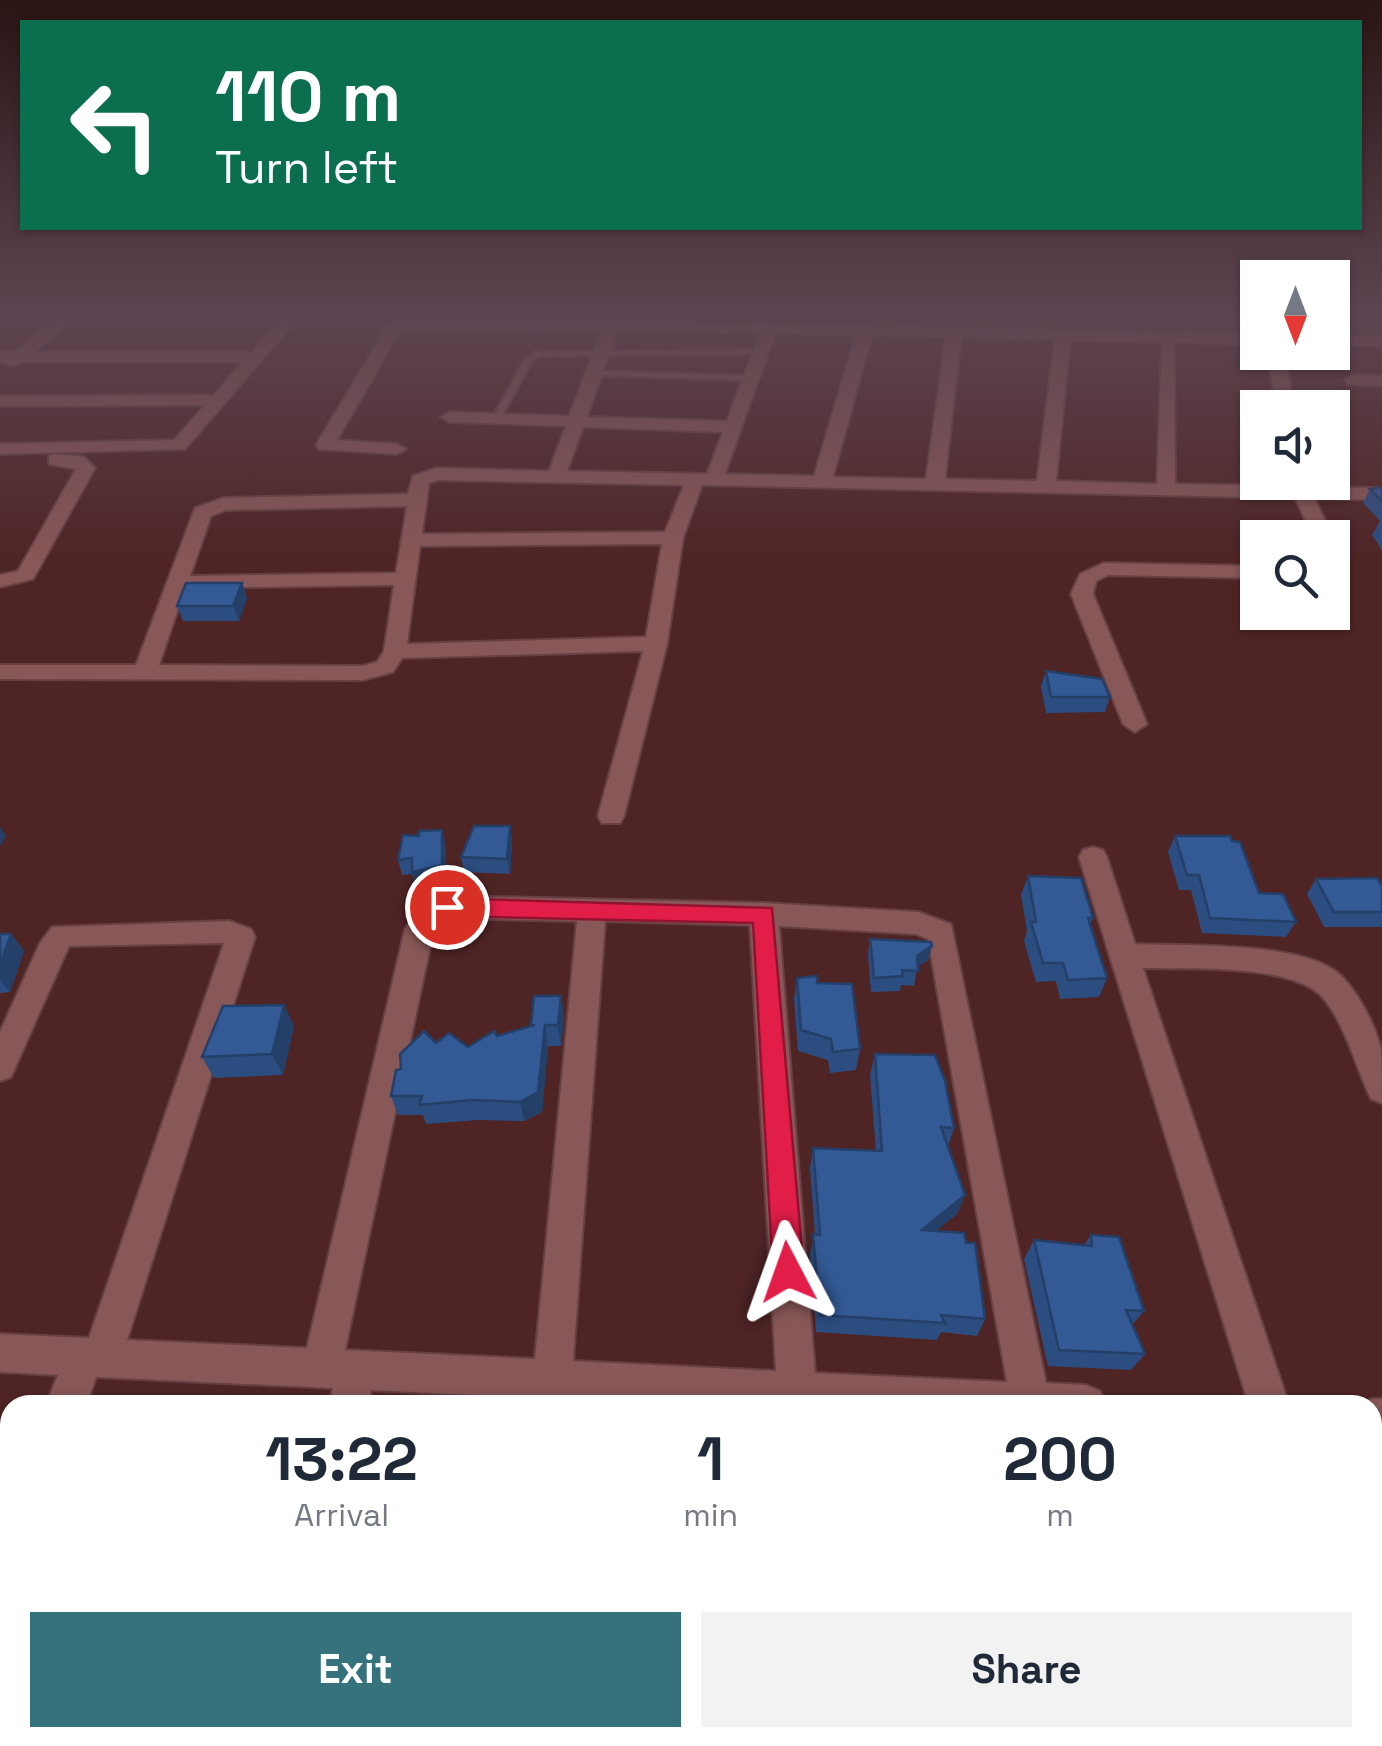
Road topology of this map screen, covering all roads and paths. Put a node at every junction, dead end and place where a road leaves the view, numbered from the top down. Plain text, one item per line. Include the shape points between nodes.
1 (223, 397) edge
2 (353, 397) edge
3 (508, 397) edge
4 (587, 397) edge
5 (745, 397) edge
6 (846, 397) edge
7 (945, 397) edge
8 (1056, 397) edge
9 (1167, 397) edge
10 (221, 400) junction
11 (0, 401) edge
12 (450, 418) dead end
13 (497, 418) junction
14 (578, 422) junction
15 (734, 427) junction
16 (0, 449) edge
17 (398, 449) dead end
18 (0, 460) edge
19 (556, 476) junction
20 (705, 480) junction
21 (822, 481) junction
22 (934, 483) junction
23 (1046, 484) junction
24 (1240, 487) edge
25 (1166, 488) junction
26 (1350, 491) edge
27 (1382, 494) edge
28 (416, 500) junction
29 (674, 538) junction
30 (411, 540) junction
31 (1240, 572) edge
32 (402, 580) junction
33 (0, 581) edge
34 (178, 582) junction
35 (656, 644) junction
36 (395, 651) junction
37 (0, 672) edge
38 (145, 672) junction
39 (1136, 724) dead end
40 (612, 816) dead end
41 (1093, 858) dead end
42 (592, 910) junction
43 (764, 914) junction
44 (1126, 955) junction
45 (0, 1067) edge
46 (1382, 1089) edge
47 (0, 1354) edge
48 (94, 1356) junction
49 (552, 1379) junction
50 (342, 1380) edge
51 (796, 1391) junction
52 (72, 1395) edge
53 (881, 1395) edge
54 (1029, 1395) edge
55 (1266, 1395) edge

1 - 10 street
2 - 17 street via 325,445
3 - 13 lane
4 - 14 street
5 - 15 street
6 - 21 street
7 - 22 street
8 - 23 street
9 - 25 street
10 - 11 street
10 - 16 street via 170,448
12 - 13 street
13 - 14 street
14 - 15 street
14 - 19 street
15 - 20 street
18 - 33 street via 71,460 86,468 26,575
19 - 20 street
19 - 28 street via 426,475
20 - 21 street
20 - 29 street
21 - 22 street
22 - 23 street
23 - 25 street
24 - 25 street
26 - 27 street
28 - 30 street
28 - 34 street via 215,505 202,512
29 - 30 street
29 - 35 street
30 - 32 street
31 - 39 street via 1104,569 1087,578 1082,594
32 - 34 street
32 - 36 street
34 - 38 street
35 - 36 street
35 - 40 street
36 - 38 street via 386,667 364,674
37 - 38 street
41 - 44 street
42 - 43 street
42 - 49 street
42 - 50 street via 447,907 419,929
43 - 51 street
43 - 54 street via 918,922 940,932
44 - 46 street via 1292,966 1323,978 1342,1003
44 - 55 street
45 - 48 street via 62,935 241,937
47 - 48 street
48 - 50 street
48 - 52 street
49 - 50 street
49 - 51 street
51 - 53 street

